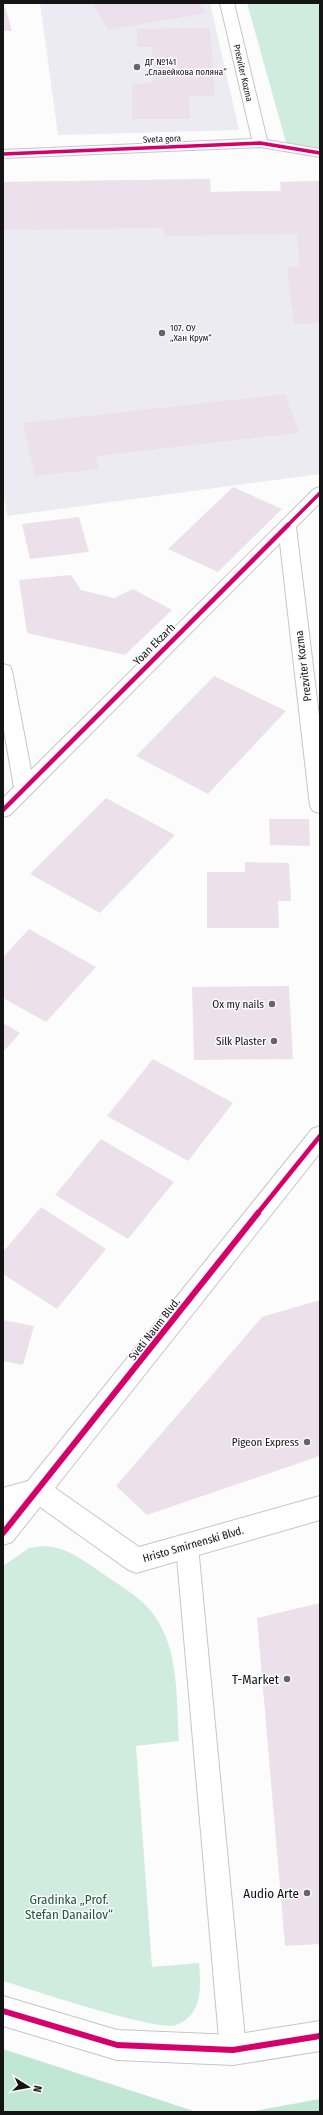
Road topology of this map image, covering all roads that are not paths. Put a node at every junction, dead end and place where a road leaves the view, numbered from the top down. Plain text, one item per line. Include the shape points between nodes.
1 (227, 3) edge
2 (260, 143) junction
3 (320, 153) edge
4 (3, 154) edge
5 (320, 492) edge
6 (287, 526) junction
7 (3, 671) edge
8 (24, 789) junction
9 (320, 806) edge
10 (3, 810) edge
11 (320, 1136) edge
12 (38, 1491) junction
13 (3, 1500) edge
14 (320, 1508) edge
15 (3, 1533) edge
16 (187, 1546) junction
17 (3, 2011) edge
18 (320, 2036) edge
19 (233, 2050) junction

1 - 2 street, Prezviter Kozma
2 - 3 street, Sveta gora
2 - 4 street, Sveta gora
5 - 6 street, Yoan Ekzarh
6 - 8 street, Yoan Ekzarh
6 - 9 street, Prezviter Kozma
7 - 8 street
8 - 10 street, Yoan Ekzarh
11 - 12 street, Sveti Naum Blvd.
12 - 13 street
12 - 15 street, Sveti Naum Blvd.
12 - 16 street, Hristo Smirnenski Blvd. via 136,1560
14 - 16 street, Hristo Smirnenski Blvd.
16 - 19 lane
17 - 19 street via 117,2045
18 - 19 street

